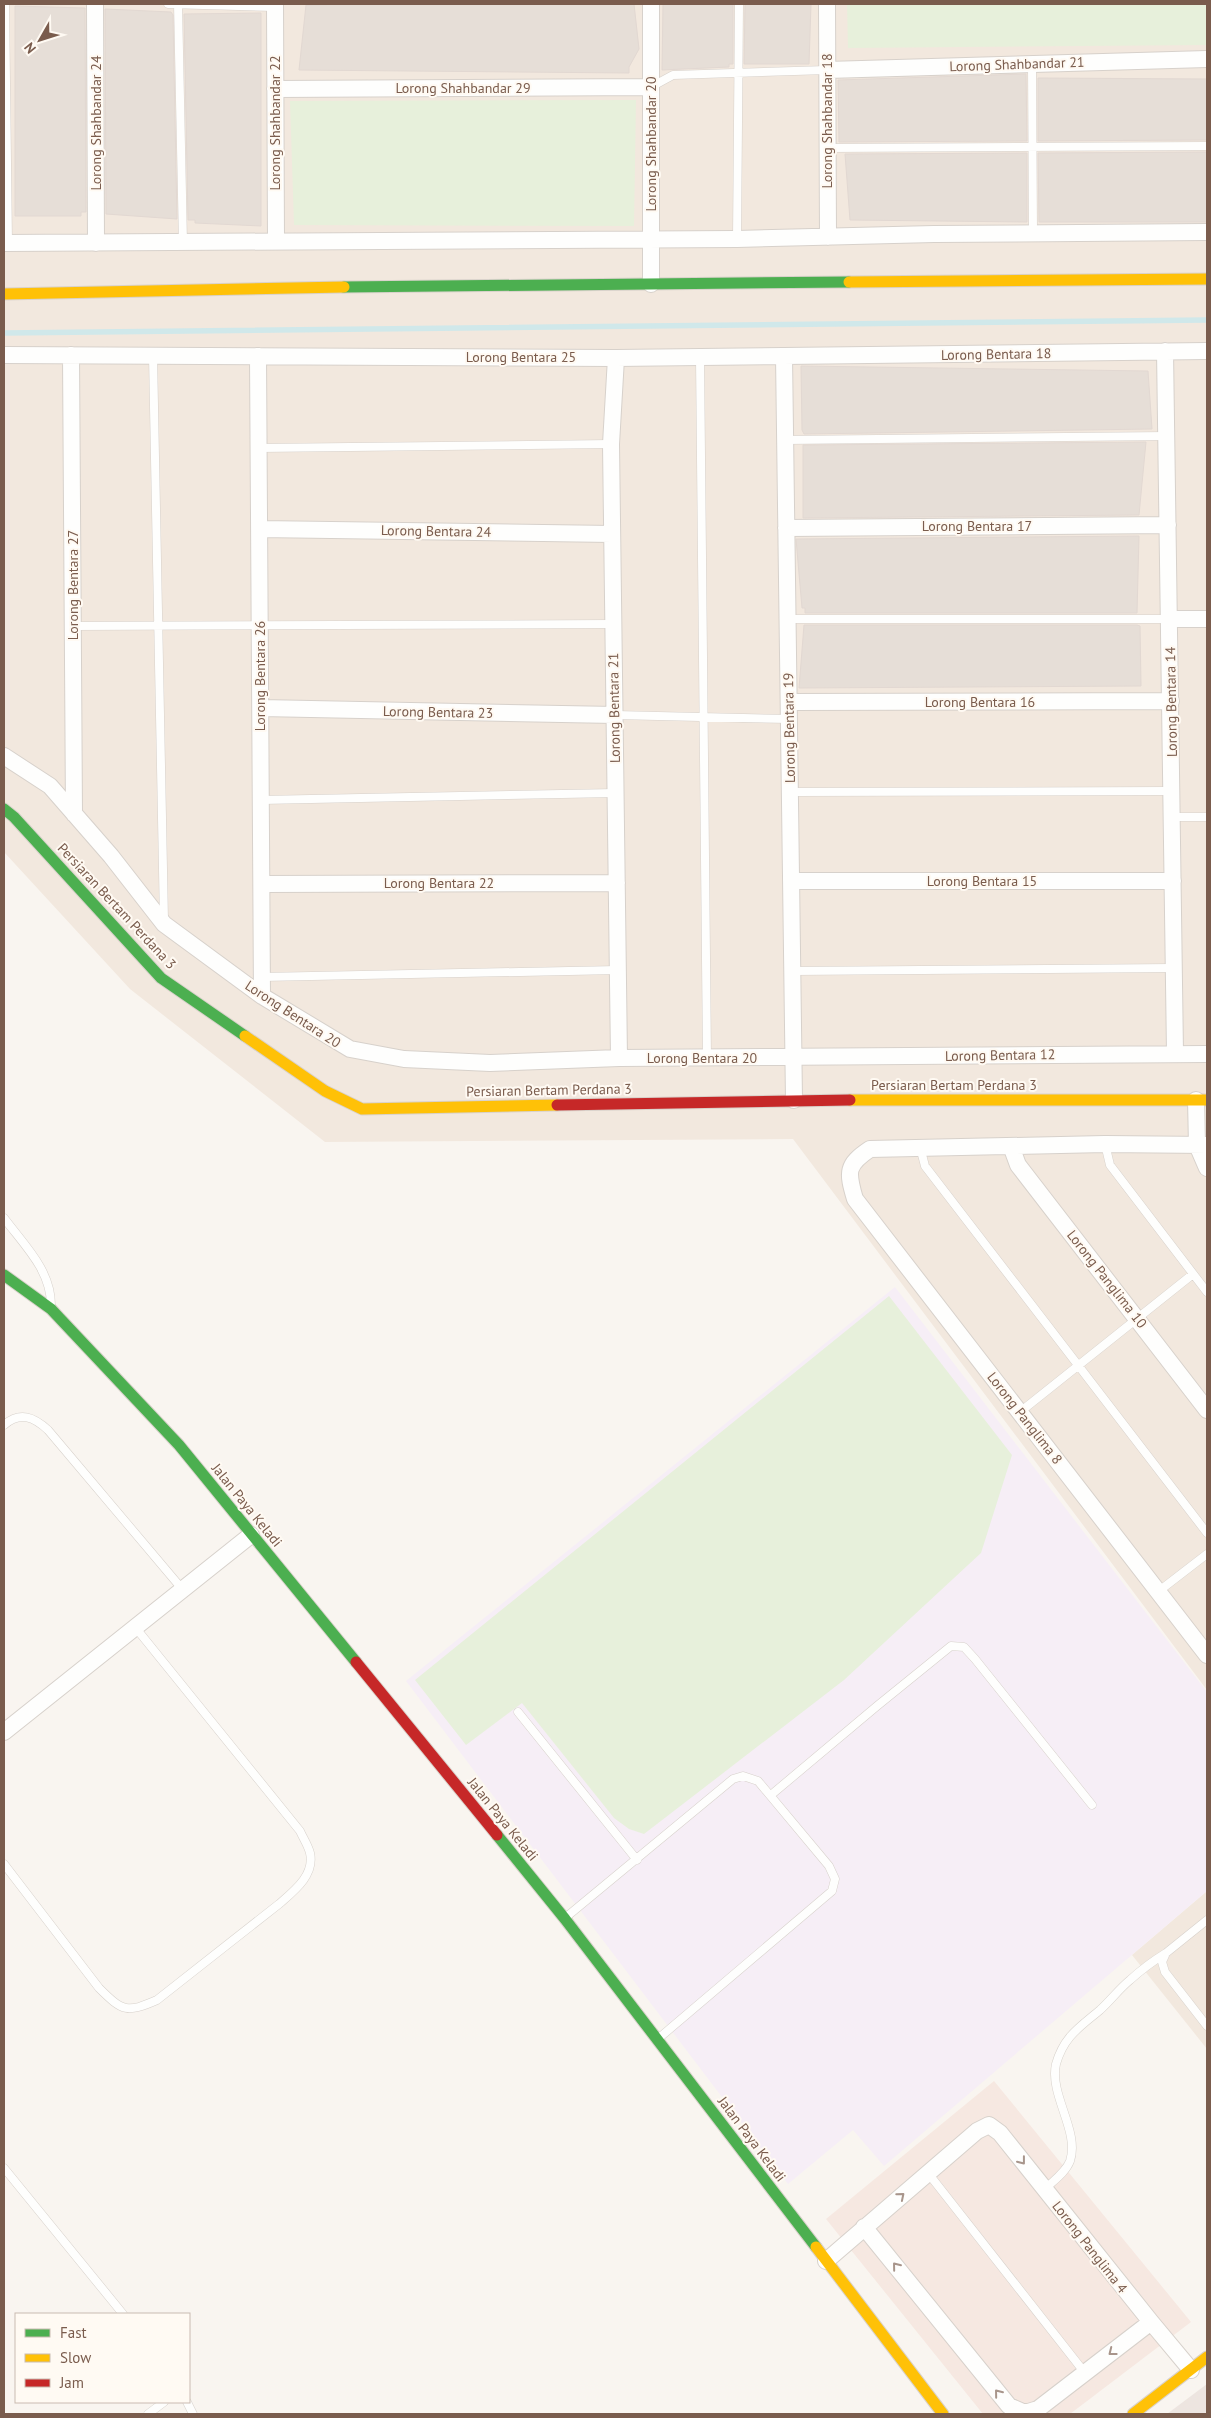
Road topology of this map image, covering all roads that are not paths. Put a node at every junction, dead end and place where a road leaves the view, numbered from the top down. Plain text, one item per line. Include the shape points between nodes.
1 (5, 4) edge
2 (95, 4) edge
3 (168, 4) edge
4 (178, 4) edge
5 (651, 4) edge
6 (739, 4) edge
7 (827, 4) edge
8 (275, 5) edge
9 (1207, 59) edge
10 (1032, 64) junction
11 (827, 70) junction
12 (738, 72) junction
13 (651, 87) junction
14 (275, 89) junction
15 (1207, 146) edge
16 (1032, 147) junction
17 (827, 148) junction
18 (1207, 232) edge
19 (1033, 234) junction
20 (828, 237) junction
21 (651, 238) junction
22 (737, 239) junction
23 (276, 242) junction
24 (6, 243) edge
25 (96, 243) junction
26 (183, 243) junction
27 (1207, 279) edge
28 (651, 284) junction
29 (4, 294) edge
30 (1207, 351) edge
31 (1165, 352) junction
32 (4, 355) edge
33 (72, 355) junction
34 (154, 356) junction
35 (258, 356) junction
36 (784, 356) junction
37 (700, 357) junction
38 (616, 358) junction
39 (1167, 436) junction
40 (785, 440) junction
41 (611, 444) junction
42 (259, 448) junction
43 (1168, 525) junction
44 (786, 528) junction
45 (260, 529) junction
46 (612, 534) junction
47 (787, 619) junction
48 (1169, 619) junction
49 (1207, 620) edge
50 (613, 624) junction
51 (260, 625) junction
52 (73, 626) junction
53 (158, 626) junction
54 (1171, 701) junction
55 (789, 702) junction
56 (260, 708) junction
57 (614, 715) junction
58 (703, 718) junction
59 (789, 719) junction
60 (4, 756) edge
61 (1172, 791) junction
62 (790, 792) junction
63 (616, 793) junction
64 (261, 800) junction
65 (4, 809) edge
66 (74, 814) junction
67 (1172, 817) junction
68 (1207, 817) edge
69 (791, 881) junction
70 (1173, 881) junction
71 (617, 883) junction
72 (262, 884) junction
73 (164, 924) junction
74 (1174, 968) junction
75 (618, 970) junction
76 (792, 971) junction
77 (262, 977) junction
78 (262, 996) junction
79 (1176, 1053) junction
80 (1207, 1054) edge
81 (619, 1058) junction
82 (707, 1058) junction
83 (793, 1058) junction
84 (794, 1100) junction
85 (1202, 1100) edge
86 (1105, 1144) junction
87 (1202, 1145) edge
88 (1011, 1146) junction
89 (920, 1147) junction
90 (1207, 1168) edge
91 (4, 1218) edge
92 (1193, 1274) junction
93 (4, 1275) edge
94 (1207, 1292) edge
95 (51, 1309) junction
96 (1137, 1318) junction
97 (1078, 1366) junction
98 (1207, 1410) edge
99 (1020, 1412) junction
100 (4, 1425) edge
101 (1207, 1533) edge
102 (251, 1535) junction
103 (1207, 1554) edge
104 (183, 1590) junction
105 (1159, 1591) junction
106 (135, 1627) junction
107 (1207, 1655) edge
108 (518, 1712) dead end
109 (4, 1732) edge
110 (771, 1795) junction
111 (1092, 1805) dead end
112 (637, 1860) junction
113 (4, 1864) edge
114 (565, 1919) junction
115 (1207, 1920) edge
116 (1166, 1953) junction
117 (1207, 2026) edge
118 (657, 2039) junction
119 (4, 2168) edge
120 (928, 2173) junction
121 (1044, 2189) junction
122 (864, 2227) junction
123 (826, 2260) junction
124 (122, 2313) edge
125 (1151, 2322) junction
126 (1207, 2357) edge
127 (1191, 2370) junction
128 (1085, 2373) junction
129 (163, 2403) edge
130 (148, 2414) edge
131 (943, 2414) edge
132 (1133, 2414) edge

1 - 24 lane
2 - 25 street, Lorong Shahbandar 24
3 - 4 lane
4 - 8 lane
4 - 26 lane
5 - 13 street, Lorong Shahbandar 20
6 - 12 lane
7 - 11 street, Lorong Shahbandar 18
8 - 14 street, Lorong Shahbandar 22
9 - 10 street, Lorong Shahbandar 21
10 - 11 street, Lorong Shahbandar 21
10 - 16 lane
11 - 12 lane
11 - 17 street, Lorong Shahbandar 18
12 - 13 lane via 673,75
12 - 22 lane
13 - 14 street, Lorong Shahbandar 29
13 - 21 street, Lorong Shahbandar 20
14 - 23 street, Lorong Shahbandar 22
15 - 16 lane
16 - 17 lane
16 - 19 lane
17 - 20 street, Lorong Shahbandar 18
18 - 19 street
19 - 20 street
20 - 22 street
21 - 22 street
21 - 23 street
21 - 28 street, Lorong Shahbandar 20
23 - 26 street
24 - 25 street
25 - 26 street
27 - 28 street
28 - 29 street
30 - 31 street, Lorong Bentara 18
31 - 36 street, Lorong Bentara 18
31 - 39 street, Lorong Bentara 14
32 - 33 street, Lorong Bentara 25
33 - 34 street, Lorong Bentara 25
33 - 52 street, Lorong Bentara 27
34 - 35 street, Lorong Bentara 25
34 - 53 lane
35 - 38 street, Lorong Bentara 25
35 - 42 street, Lorong Bentara 26
36 - 37 street, Lorong Bentara 25
36 - 40 street, Lorong Bentara 19
37 - 38 street, Lorong Bentara 25
37 - 58 lane
38 - 41 street, Lorong Bentara 21
39 - 40 lane
39 - 43 street, Lorong Bentara 14
40 - 44 street, Lorong Bentara 19
41 - 42 lane
41 - 46 street, Lorong Bentara 21
42 - 45 street, Lorong Bentara 26
43 - 44 street, Lorong Bentara 17
43 - 48 street, Lorong Bentara 14
44 - 47 street, Lorong Bentara 19
45 - 46 street, Lorong Bentara 24
45 - 51 street, Lorong Bentara 26
46 - 50 street, Lorong Bentara 21
47 - 48 lane
47 - 55 street, Lorong Bentara 19
48 - 49 street
48 - 54 street, Lorong Bentara 14
50 - 51 lane
50 - 57 street, Lorong Bentara 21
51 - 53 lane
51 - 56 street, Lorong Bentara 26
52 - 53 lane
52 - 66 street, Lorong Bentara 27
53 - 73 lane
54 - 55 street, Lorong Bentara 16
54 - 61 street, Lorong Bentara 14
55 - 59 street, Lorong Bentara 19
56 - 57 street, Lorong Bentara 23
56 - 64 street, Lorong Bentara 26
57 - 58 lane
57 - 63 street, Lorong Bentara 21
58 - 59 lane
58 - 82 lane
59 - 62 street, Lorong Bentara 19
60 - 66 street, Lorong Bentara 20 via 50,786
61 - 62 lane
61 - 67 street, Lorong Bentara 14
62 - 69 street, Lorong Bentara 19
63 - 64 lane
63 - 71 street, Lorong Bentara 21
64 - 72 street, Lorong Bentara 26
65 - 84 street, Persiaran Bertam Perdana 3 via 161,978 344,1102 362,1109
66 - 73 street, Lorong Bentara 20
67 - 68 lane
67 - 70 street, Lorong Bentara 14
69 - 70 street, Lorong Bentara 15
69 - 76 street, Lorong Bentara 19
70 - 74 street, Lorong Bentara 14
71 - 72 street, Lorong Bentara 22
71 - 75 street, Lorong Bentara 21
72 - 77 street, Lorong Bentara 26
73 - 78 street, Lorong Bentara 20
74 - 76 lane
74 - 79 street, Lorong Bentara 14
75 - 77 lane
75 - 81 street, Lorong Bentara 21
76 - 83 street, Lorong Bentara 19
77 - 78 street, Lorong Bentara 26
78 - 81 street, Lorong Bentara 20 via 350,1049 404,1059 490,1063
79 - 80 street, Lorong Bentara 12
79 - 83 street, Lorong Bentara 12
81 - 82 street, Lorong Bentara 20
82 - 83 street, Lorong Bentara 20
83 - 84 street, Lorong Bentara 19
84 - 85 street, Persiaran Bertam Perdana 3
85 - 87 street
86 - 87 street
86 - 88 street
86 - 92 lane via 1110,1165
87 - 90 street
88 - 89 street
88 - 96 street, Lorong Panglima 10 via 1018,1165
89 - 97 lane via 925,1166
89 - 99 street, Lorong Panglima 8 via 870,1149 854,1160 848,1178 855,1199
91 - 95 lane via 43,1269 51,1293
92 - 94 lane
92 - 96 lane
93 - 95 street, Jalan Paya Keladi
95 - 102 street, Jalan Paya Keladi via 179,1445
96 - 97 lane
96 - 98 street, Lorong Panglima 10
97 - 99 lane
97 - 101 lane
99 - 105 street, Lorong Panglima 8
100 - 104 lane via 24,1416 44,1427
102 - 104 street
102 - 114 street, Jalan Paya Keladi
103 - 105 lane
104 - 106 street
105 - 107 street, Lorong Panglima 8
106 - 109 street
106 - 113 lane via 300,1831 310,1853 308,1871 298,1888 279,1904 158,2000 136,2009 123,2008 112,2002 99,1988
108 - 112 lane
110 - 111 lane via 951,1646 964,1647 975,1659
110 - 112 lane via 758,1781 743,1776 733,1779
110 - 118 lane via 829,1866 835,1879 832,1891
112 - 114 lane
114 - 118 street, Jalan Paya Keladi
115 - 116 lane
116 - 117 lane via 1162,1962 1165,1972
116 - 121 lane via 1147,1965 1100,2010 1086,2019 1062,2048 1055,2080 1068,2130 1070,2160 1066,2169
118 - 123 street, Jalan Paya Keladi
119 - 124 lane
120 -> 121 street, Lorong Panglima 4 via 977,2131 989,2125 1000,2133
122 -> 120 street
120 - 128 lane
121 - 125 street, Lorong Panglima 4
122 - 123 street
128 -> 122 street via 1038,2409 1025,2413 1009,2406
123 - 131 street, Jalan Paya Keladi
125 - 127 street, Lorong Panglima 4
125 -> 128 street
126 - 127 street
127 - 132 street
129 - 130 lane

